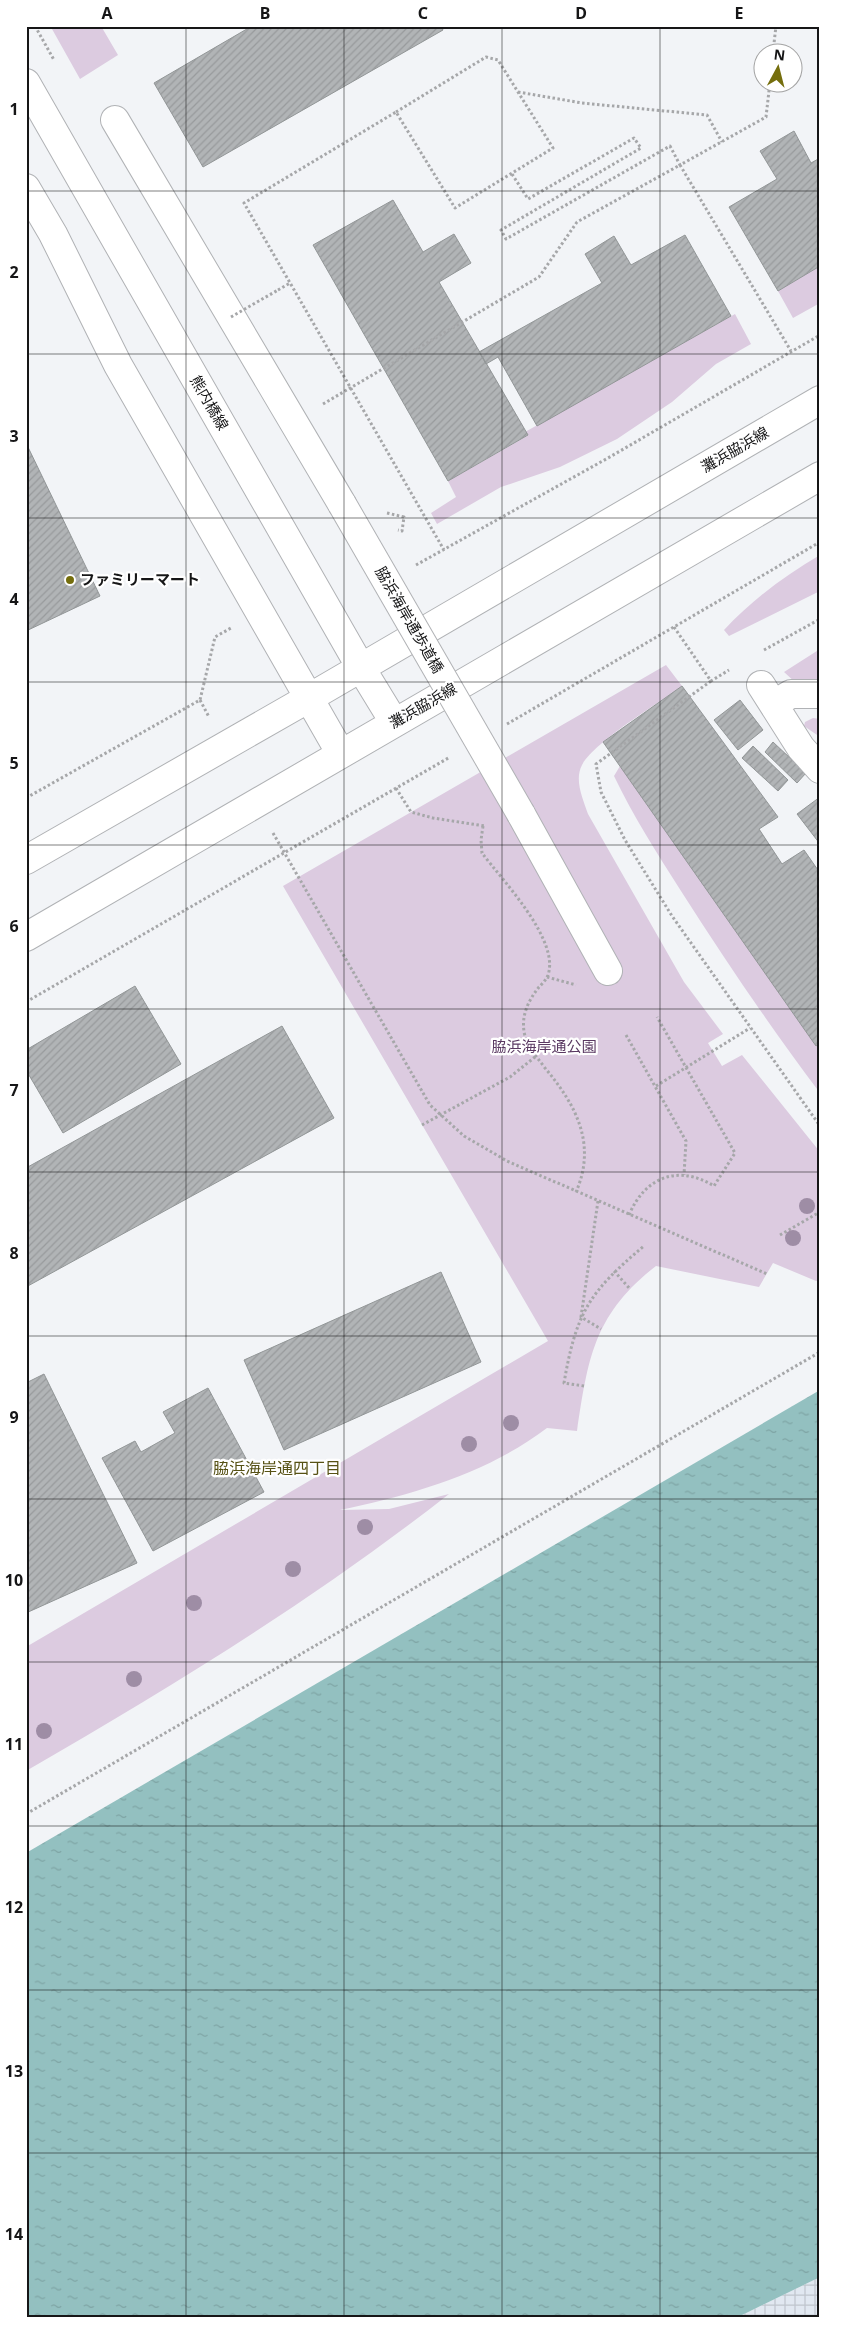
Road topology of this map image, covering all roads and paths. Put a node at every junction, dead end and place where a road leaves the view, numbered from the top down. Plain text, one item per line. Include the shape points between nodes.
1 (776, 26) edge
2 (774, 42) edge
3 (26, 82) edge
4 (518, 92) junction
5 (769, 92) edge
6 (396, 112) junction
7 (115, 120) dead end
8 (722, 142) junction
9 (680, 165) junction
10 (512, 174) junction
11 (26, 188) edge
12 (290, 282) junction
13 (254, 297) dead end
14 (259, 306) dead end
15 (231, 317) junction
16 (820, 334) edge
17 (791, 351) junction
18 (350, 388) junction
19 (820, 400) edge
20 (318, 407) dead end
21 (820, 476) edge
22 (820, 542) edge
23 (444, 550) junction
24 (410, 568) dead end
25 (820, 619) edge
26 (237, 624) dead end
27 (674, 627) junction
28 (746, 661) junction
29 (361, 668) junction
30 (711, 681) junction
31 (768, 694) junction
32 (820, 694) edge
33 (309, 698) junction
34 (200, 700) junction
35 (394, 722) junction
36 (506, 724) dead end
37 (212, 725) dead end
38 (341, 754) junction
39 (455, 754) dead end
40 (820, 769) edge
41 (396, 788) junction
42 (26, 798) edge
43 (484, 826) junction
44 (490, 826) dead end
45 (271, 830) dead end
46 (284, 853) junction
47 (26, 860) edge
48 (26, 937) edge
49 (608, 971) dead end
50 (547, 978) junction
51 (585, 988) dead end
52 (26, 1002) edge
53 (657, 1017) dead end
54 (750, 1028) junction
55 (626, 1035) dead end
56 (536, 1057) junction
57 (686, 1067) junction
58 (656, 1086) junction
59 (441, 1115) junction
60 (422, 1125) dead end
61 (820, 1126) edge
62 (684, 1175) junction
63 (576, 1192) junction
64 (598, 1201) junction
65 (820, 1212) edge
66 (629, 1215) junction
67 (780, 1235) dead end
68 (644, 1246) dead end
69 (614, 1271) junction
70 (767, 1274) dead end
71 (630, 1289) dead end
72 (580, 1318) junction
73 (601, 1328) dead end
74 (820, 1352) edge
75 (584, 1386) dead end
76 (26, 1814) edge

1 - 2 path
3 - 29 street, 熊内橋線
4 - 6 path via 498,60 486,58
4 - 8 path via 591,104 706,115
4 - 10 path via 552,148
5 - 8 path via 766,118
6 - 10 path via 454,208
6 - 12 path via 244,203
7 - 15 street, 脇浜海岸通歩道橋
8 - 9 path
9 - 10 path via 670,146 506,239 501,230 640,148 634,138 528,199
9 - 17 path
9 - 18 path via 577,222 540,277
11 - 33 street via 53,234 118,365
12 - 15 path, bridge
12 - 18 path
13 - 14 path
15 - 49 street, 脇浜海岸通歩道橋, bridge via 521,814
16 - 17 path
17 - 23 path
18 - 20 path
18 - 23 path
19 - 29 street, 灘浜脇浜線
21 - 35 street, 灘浜脇浜線
22 - 27 path
23 - 24 path
25 - 28 path
26 - 34 path via 215,637
27 - 30 path
27 - 36 path
28 - 30 path
28 - 31 path
29 - 33 street, 灘浜脇浜線
29 - 35 street, 熊内橋線
30 - 54 path via 596,764 601,792 625,840 672,916
31 - 32 street
31 - 40 street via 802,748
33 - 38 street
33 - 47 street, 灘浜脇浜線
34 - 37 path
34 - 42 path
35 - 38 street, 灘浜脇浜線
38 - 48 street, 灘浜脇浜線
39 - 41 path
41 - 43 path via 411,812
41 - 46 path
43 - 44 path
43 - 50 path via 482,853 542,934 549,949 551,965
45 - 46 path
46 - 52 path
46 - 59 path via 430,1105
50 - 51 path
50 - 56 path via 528,1002 524,1018 525,1034
53 - 57 path
54 - 57 path
54 - 61 path
55 - 58 path
56 - 59 path via 510,1077
56 - 63 path via 571,1105 583,1132 582,1178
57 - 58 path
57 - 62 path via 735,1153 714,1186 699,1177
58 - 62 path via 686,1140
59 - 60 path
59 - 63 path via 464,1136 508,1161
62 - 66 path via 664,1178 646,1188
63 - 64 path
64 - 66 path
64 - 72 path
65 - 67 path
66 - 70 path
68 - 69 path
69 - 71 path
69 - 72 path via 594,1294
72 - 73 path
72 - 75 path via 564,1383
74 - 76 path

